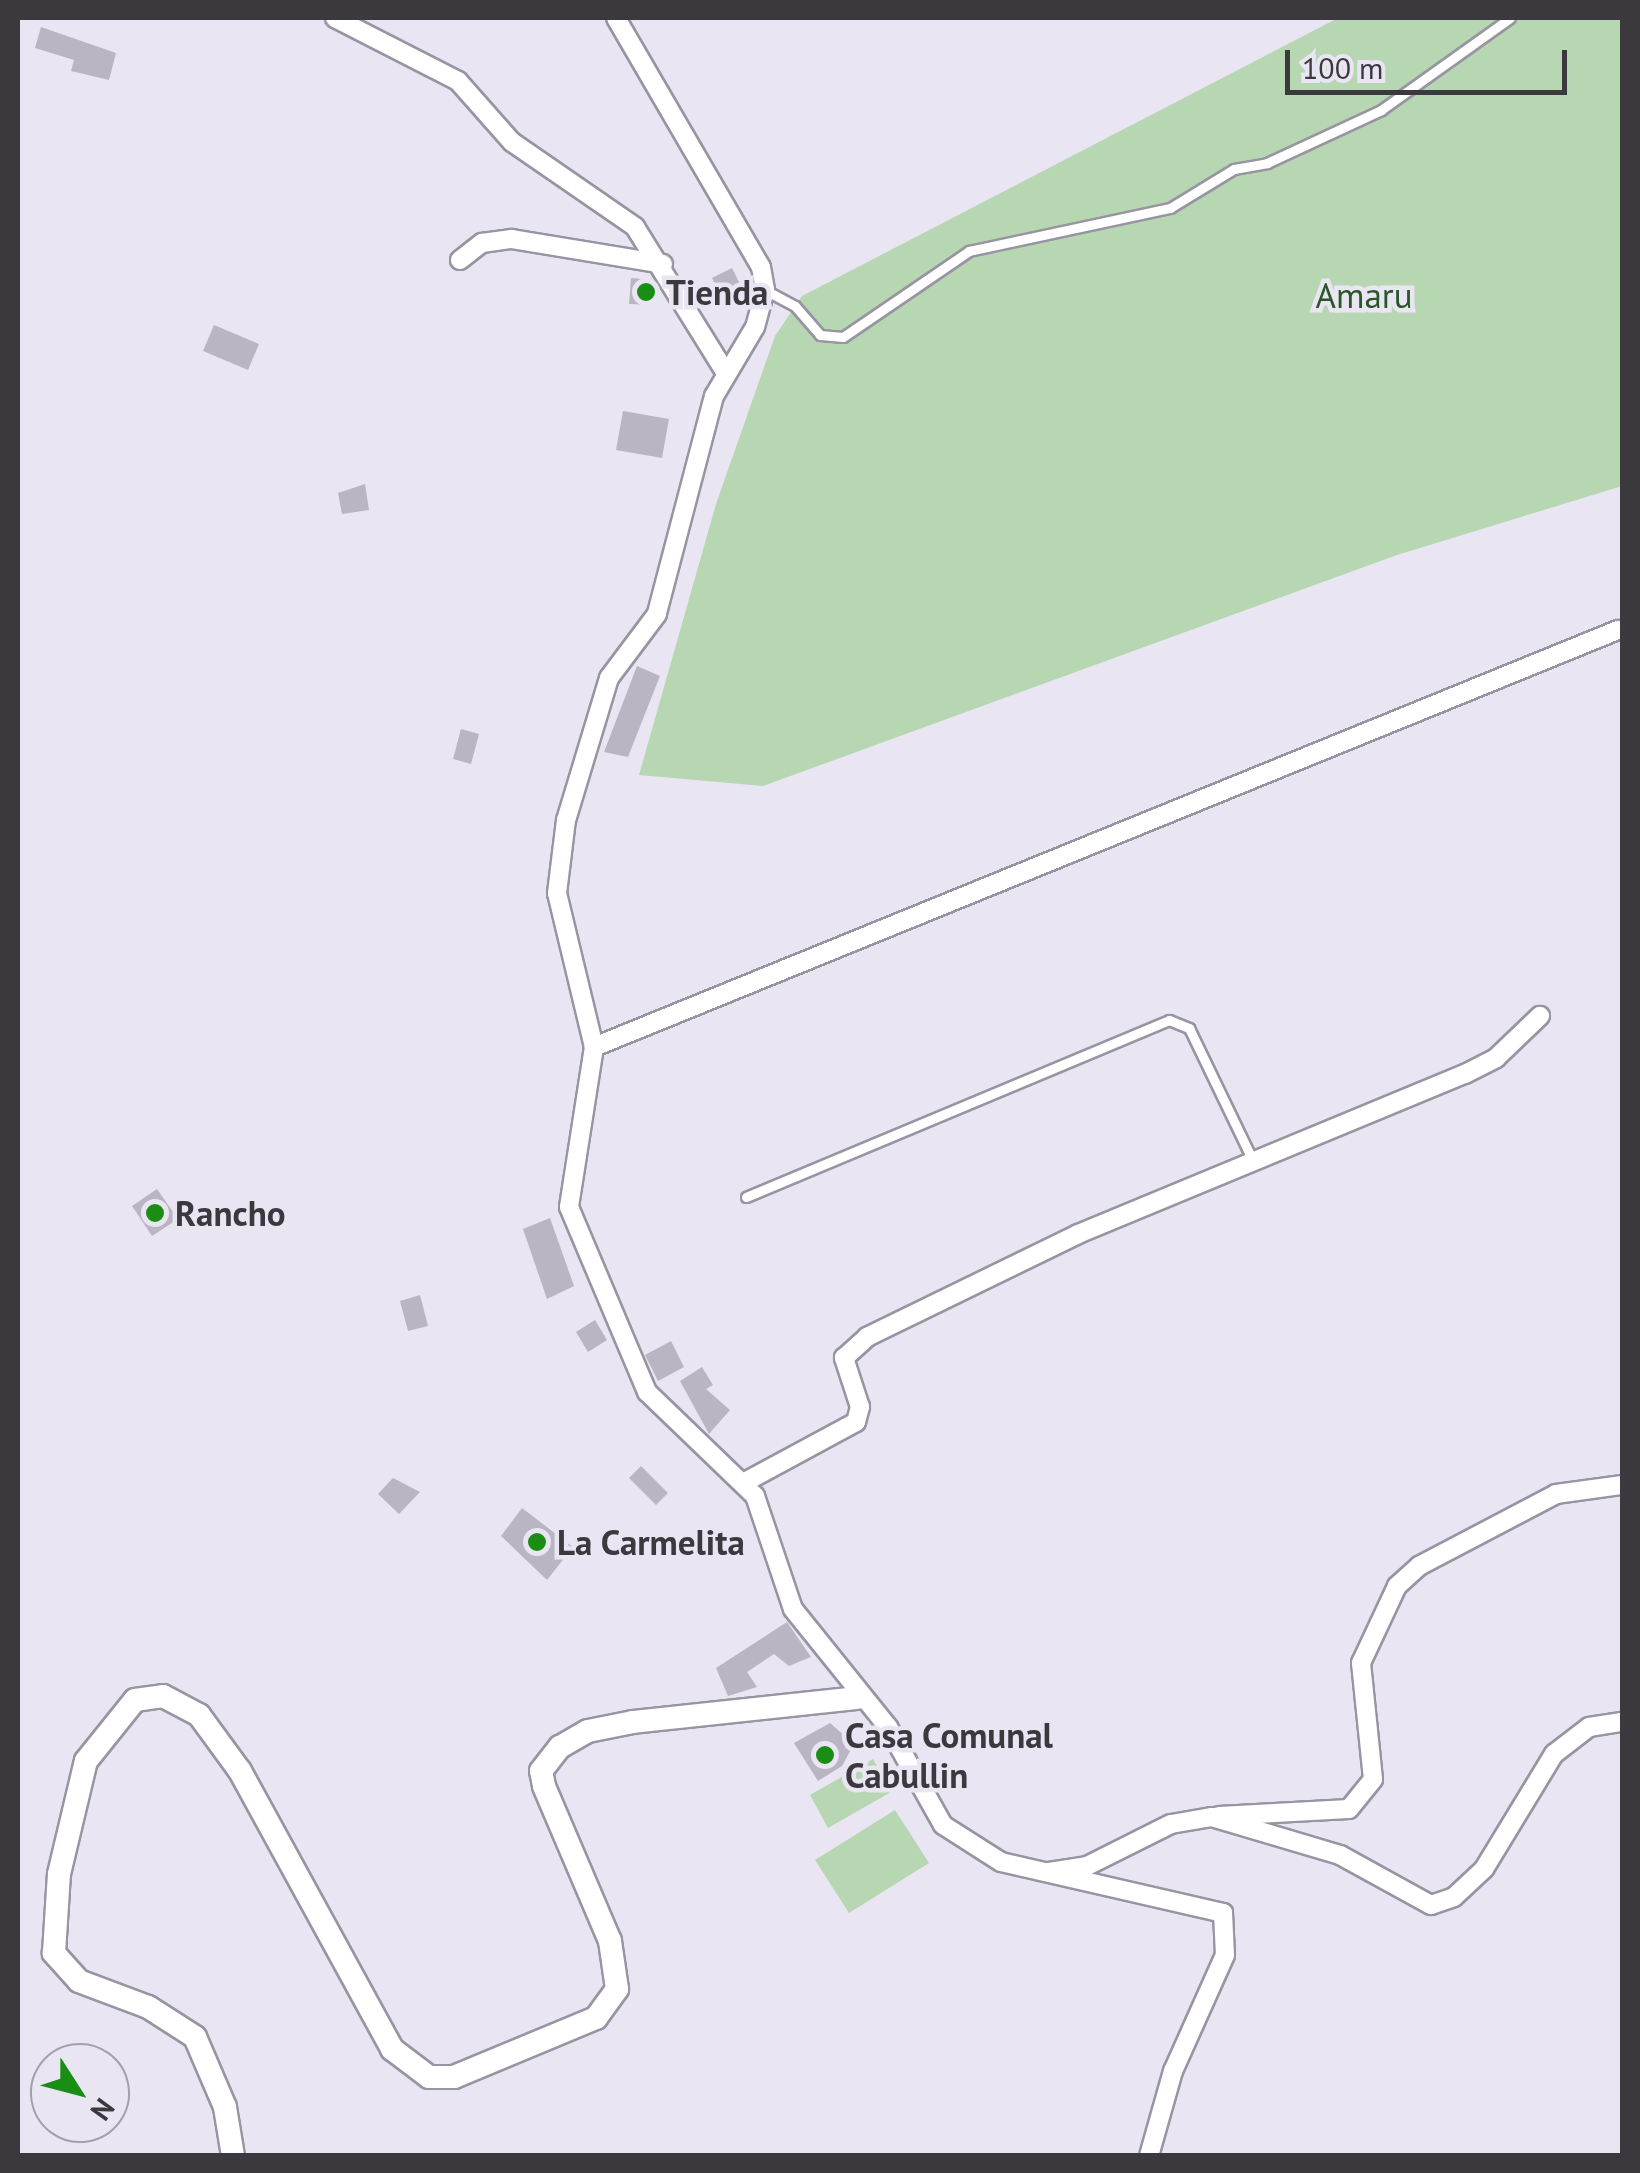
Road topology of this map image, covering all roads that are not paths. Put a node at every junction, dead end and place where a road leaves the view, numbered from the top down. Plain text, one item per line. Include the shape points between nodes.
1 (335, 18) edge
2 (616, 18) edge
3 (1510, 18) edge
4 (460, 260) dead end
5 (663, 264) junction
6 (765, 290) junction
7 (724, 370) junction
8 (1618, 630) dead end
9 (1540, 1016) dead end
10 (594, 1047) junction
11 (1254, 1161) junction
12 (746, 1196) dead end
13 (745, 1482) junction
14 (1622, 1484) edge
15 (858, 1698) junction
16 (1622, 1722) edge
17 (1212, 1817) junction
18 (1044, 1872) junction
19 (234, 2156) edge
20 (1149, 2156) edge

1 - 5 street via 458,82 512,142 612,208
2 - 6 street via 761,267
3 - 6 lane via 1381,110 1267,164 1234,169 1170,208 969,252 843,337 820,335 795,306
4 - 5 street via 482,244 512,240
5 - 7 street
6 - 7 street via 755,327
7 - 10 street via 657,614 609,678 566,820 557,893
8 - 10 street
9 - 11 street via 1496,1058 1465,1074
10 - 13 street via 569,1207 647,1392
11 - 12 lane via 1189,1028 1169,1020
11 - 13 street via 1078,1234 866,1337 844,1358 860,1408 856,1422
13 - 15 street via 793,1608
14 - 17 street via 1556,1494 1419,1566 1397,1586 1362,1663 1373,1779 1349,1809
15 - 18 street via 888,1727 929,1804 962,1843
15 - 19 street via 633,1722 574,1736 560,1748 541,1771 544,1786 610,1941 617,1989 596,2018 454,2077 429,2077 392,2049 240,1771 200,1715 163,1696 135,1700 86,1761 59,1874 54,1953 79,1981 148,2007 195,2036 225,2107
16 - 17 street via 1589,1727 1554,1754 1484,1870 1454,1897 1431,1904 1340,1855
17 - 18 street via 1171,1824 1087,1866
18 - 20 street via 1212,1905 1227,1920 1225,1955 1172,2071

